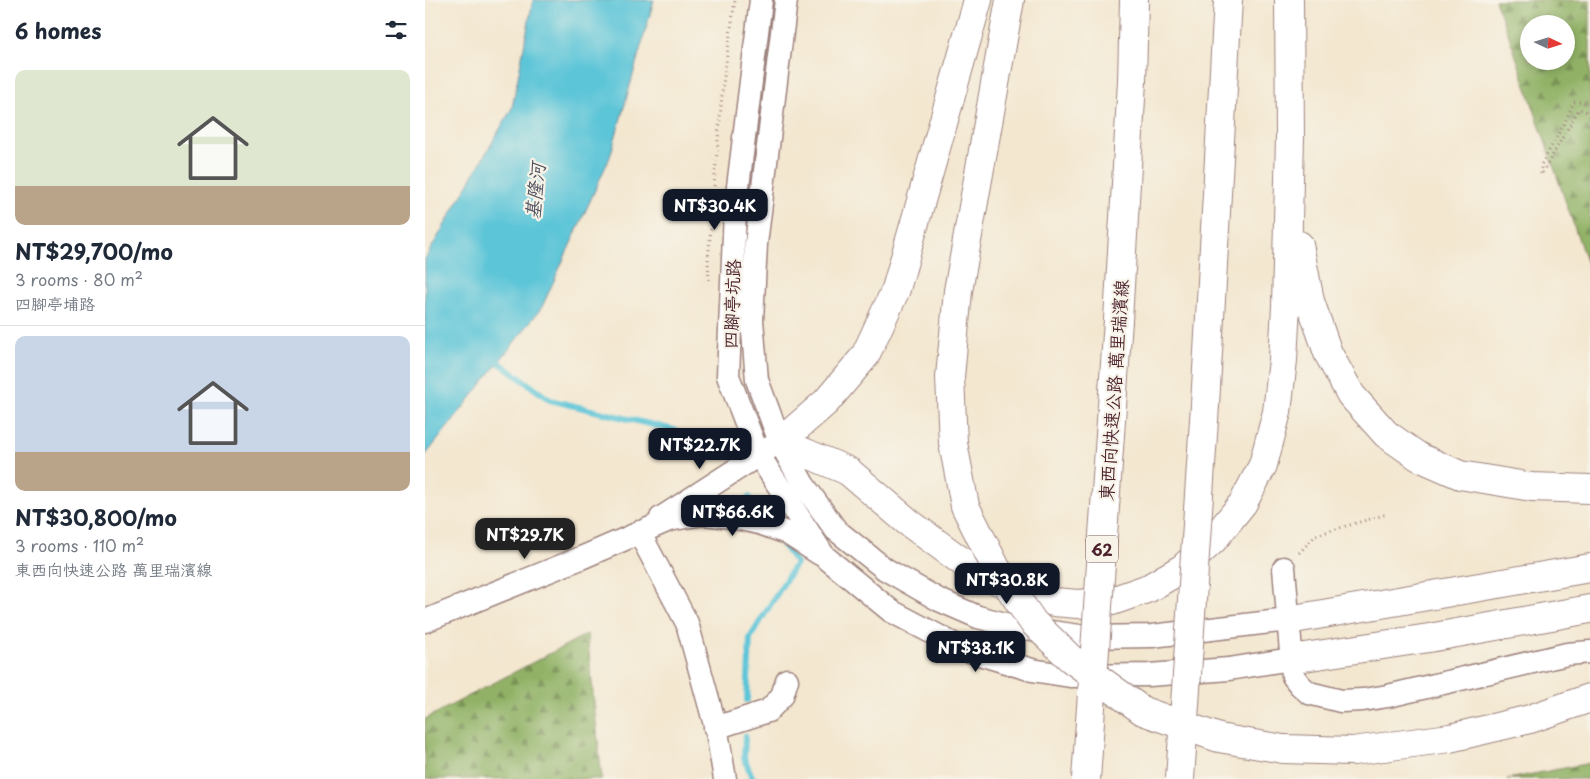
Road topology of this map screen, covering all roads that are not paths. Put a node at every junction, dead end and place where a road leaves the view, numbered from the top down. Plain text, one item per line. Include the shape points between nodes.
1 (761, 0) edge
2 (786, 0) edge
3 (978, 0) edge
4 (1010, 0) edge
5 (1134, 0) edge
6 (1228, 0) edge
7 (1289, 0) edge
8 (1290, 138) junction
9 (769, 448) junction
10 (1590, 489) edge
11 (639, 532) junction
12 (824, 556) junction
13 (1284, 568) road end
14 (1590, 568) edge
15 (1590, 608) edge
16 (1288, 620) junction
17 (425, 621) edge
18 (1590, 652) edge
19 (1291, 659) junction
20 (787, 680) dead end
21 (1590, 698) edge
22 (715, 728) junction
23 (725, 779) edge
24 (1086, 779) edge
25 (1179, 779) edge

1 - 9 street, 四腳亭坑路 via 735,211 728,376
2 - 9 street, 四腳亭坑路 via 756,244 752,320 757,380
3 - 9 highway via 895,289 865,356 825,402
4 - 21 highway, bridge via 958,291 950,377 953,443 965,506 996,568 1033,622 1070,658 1143,711 1219,738 1283,749 1353,751 1450,738 1530,719
5 - 24 highway, 東西向快速公路 萬里瑞濱線 / 62, bridge via 1132,81
6 - 25 highway, bridge
7 - 8 highway
8 - 9 highway via 1287,306 1277,412 1263,465 1243,503 1214,539 1183,568 1149,588 1112,601 1078,604 1031,598 964,563 848,471
8 - 10 highway via 1297,236 1310,301 1328,353 1351,395 1386,434 1419,457 1460,475 1532,487
9 - 11 street
9 - 12 street
9 - 16 street via 803,484 836,530 885,570 978,617 1017,627 1086,637 1152,636
11 - 12 street via 669,520 703,514 731,517 787,533
11 - 17 street
11 - 22 street via 687,623
12 - 19 street via 891,611 963,649 1032,670 1070,676 1149,676 1229,669
13 - 16 street
14 - 16 highway
15 - 19 highway via 1429,638
16 - 19 street
18 - 19 street via 1567,654 1363,700 1341,700 1309,693 1293,676
20 - 22 street via 782,696 768,711
22 - 23 street

